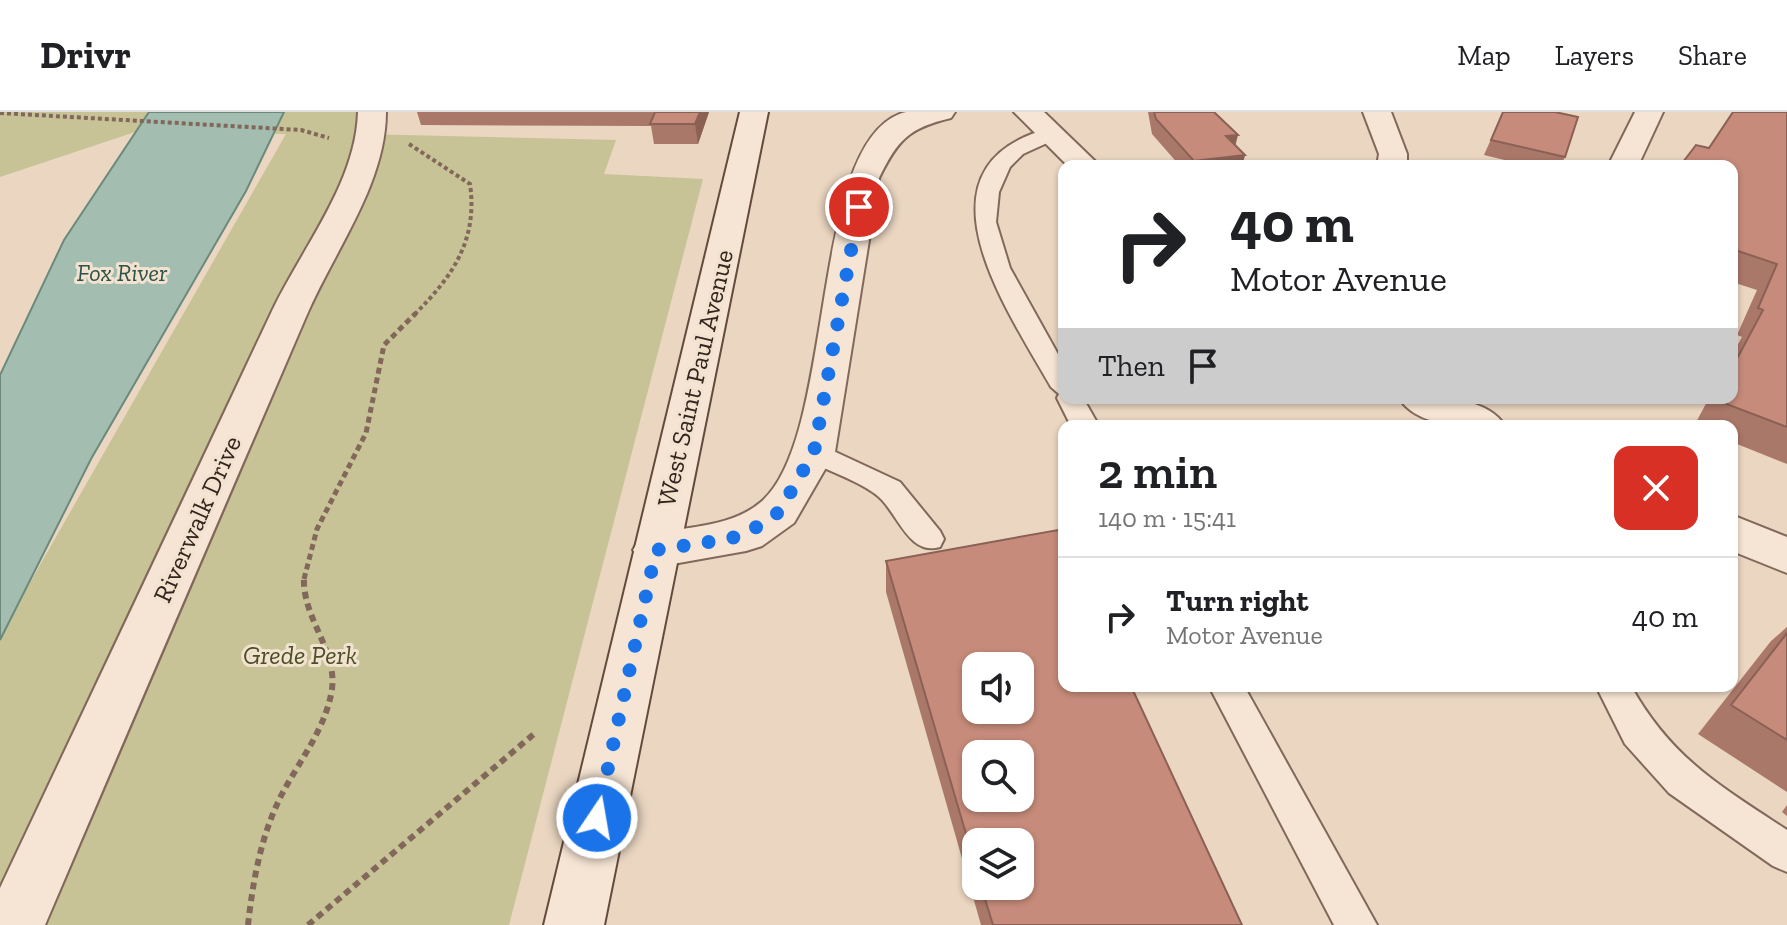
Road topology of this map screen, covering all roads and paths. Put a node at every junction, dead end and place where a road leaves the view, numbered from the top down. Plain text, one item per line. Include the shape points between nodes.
1 (754, 112) edge
2 (941, 112) edge
3 (1028, 112) edge
4 (1377, 112) edge
5 (1649, 112) edge
6 (0, 113) edge
7 (386, 127) edge
8 (1051, 134) junction
9 (333, 140) dead end
10 (1079, 160) edge
11 (1392, 160) edge
12 (1626, 160) edge
13 (1058, 376) edge
14 (1438, 404) edge
15 (1486, 418) edge
16 (814, 452) junction
17 (1738, 535) edge
18 (929, 539) dead end
19 (656, 550) junction
20 (1787, 556) edge
21 (1229, 692) edge
22 (1616, 692) edge
23 (534, 734) dead end
24 (1787, 853) edge
25 (14, 925) edge
26 (248, 925) edge
27 (308, 925) edge
28 (574, 925) edge
29 (1356, 925) edge

1 - 19 street, West Saint Paul Avenue
2 - 16 street via 891,133 864,178
3 - 8 street
4 - 11 street
5 - 12 street
6 - 9 path via 301,130
7 - 25 street, Riverwalk Drive via 374,125 350,191 305,278
7 - 26 path via 470,184 472,199 460,261 378,357 366,435 310,548 303,573 306,614 330,658 332,685 324,718 279,798 264,839
8 - 10 street
8 - 13 lane via 1018,149 1002,165 985,203 986,233 998,266
14 - 15 street
16 - 18 lane via 890,489
16 - 19 street via 779,512 746,534
17 - 20 street
19 - 28 street, West Saint Paul Avenue
21 - 29 lane
22 - 24 lane via 1638,733 1682,781
23 - 27 path

